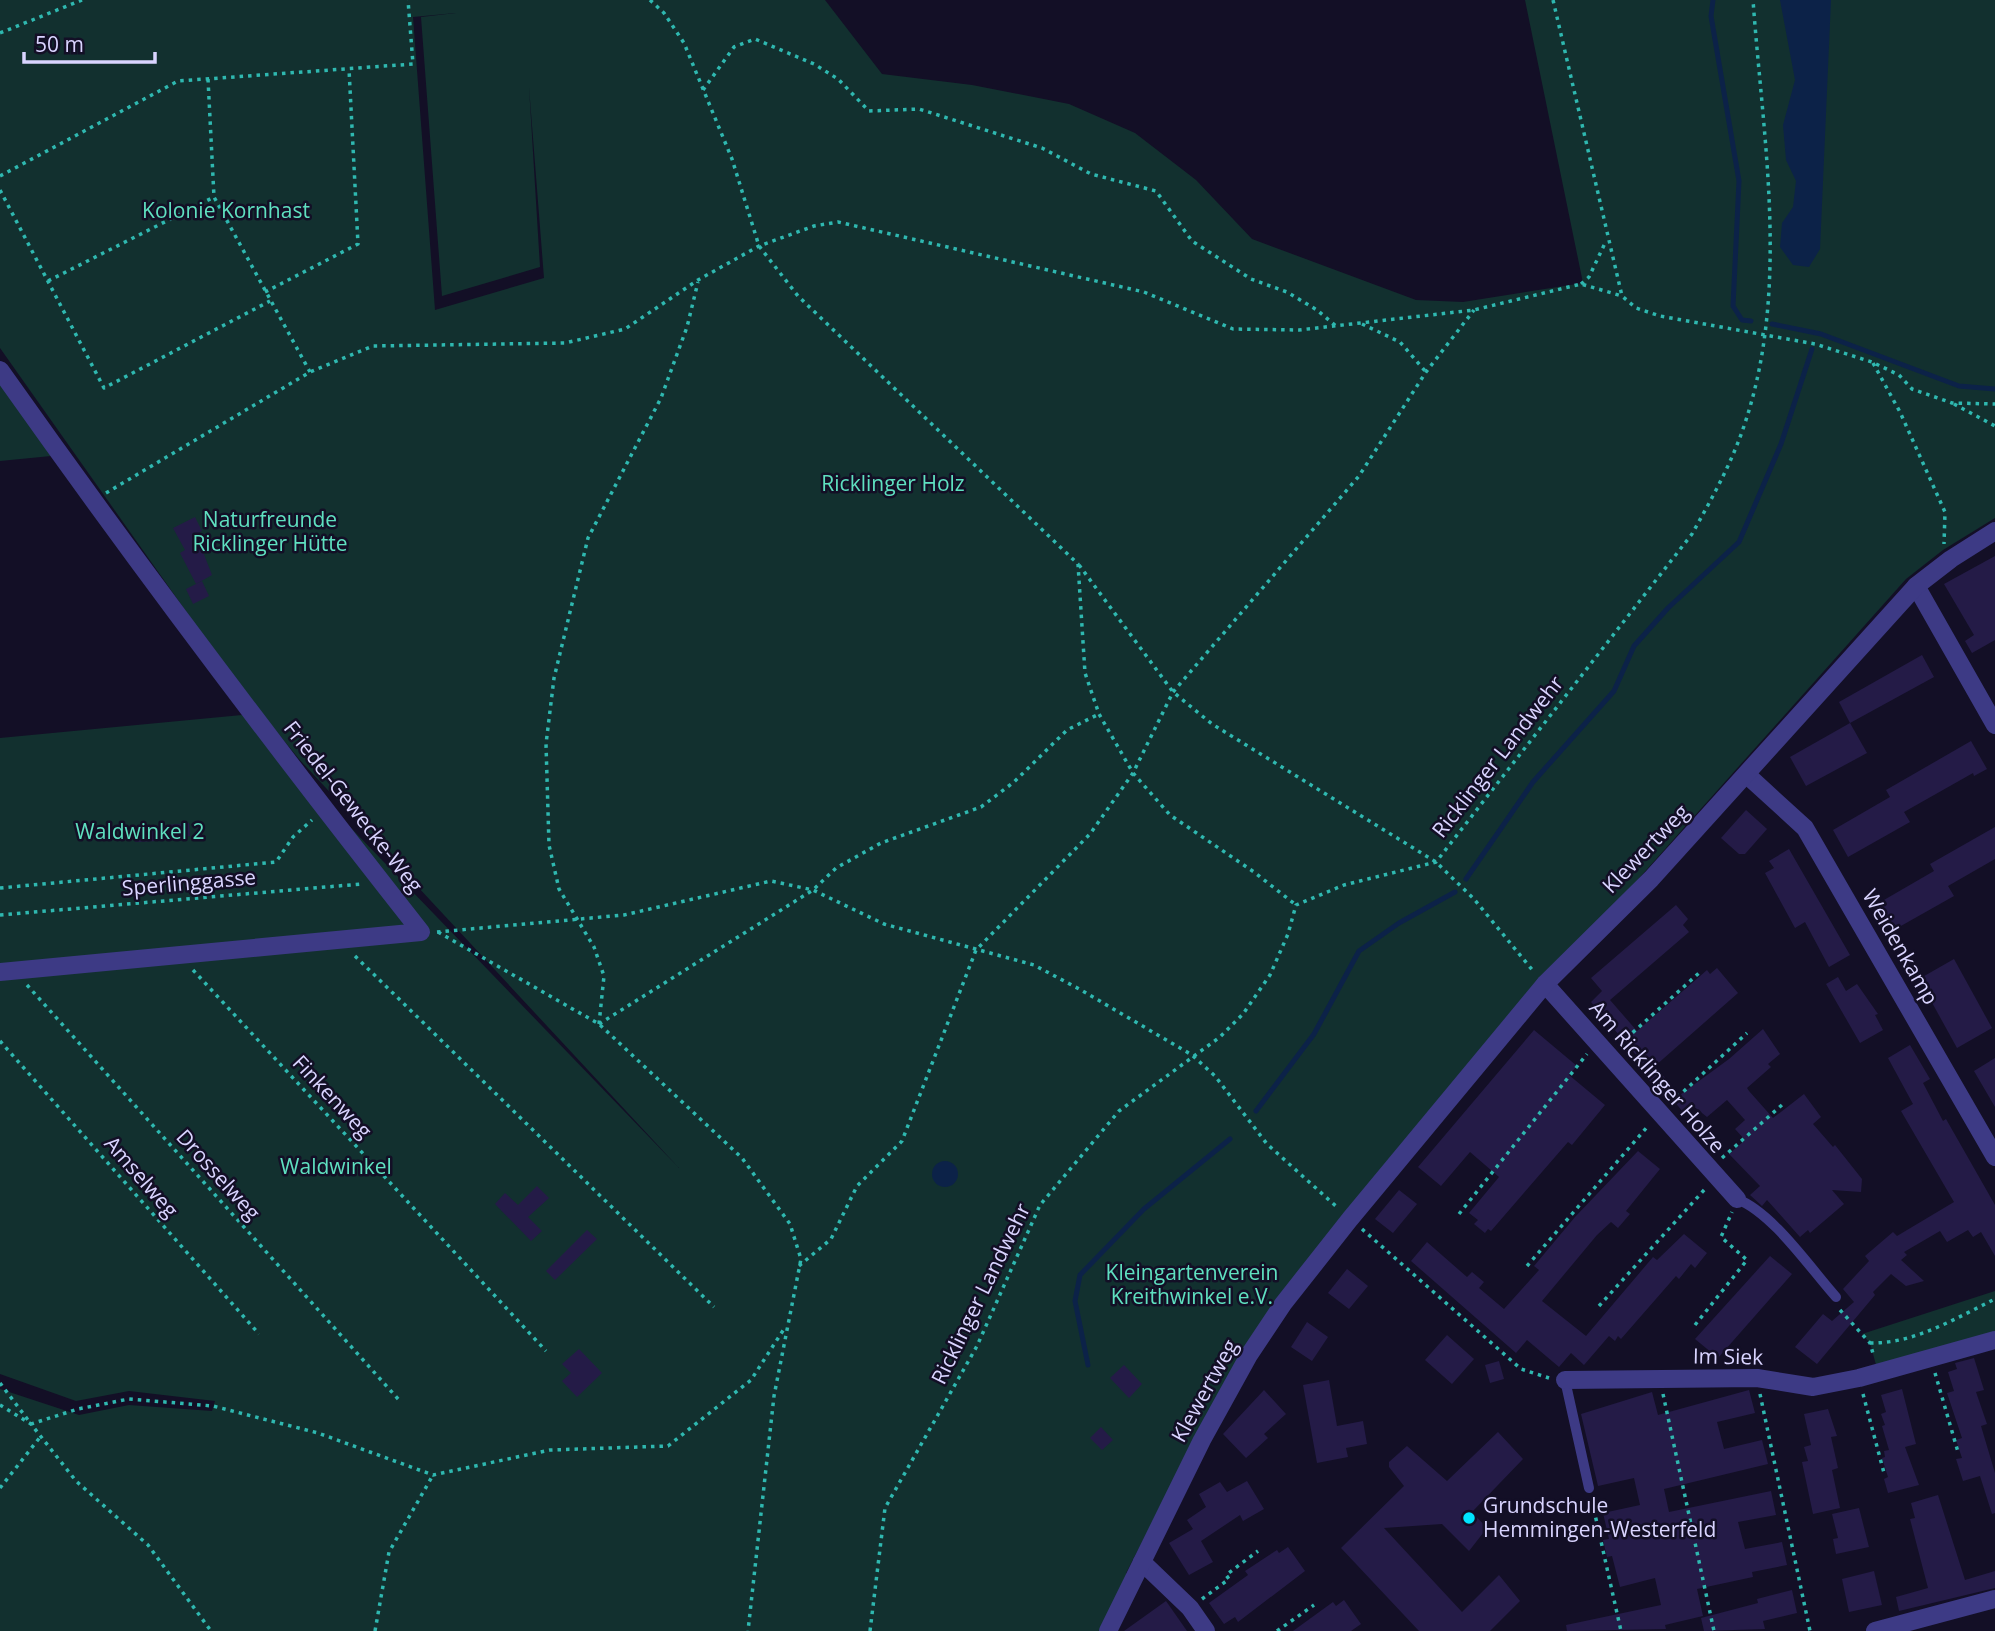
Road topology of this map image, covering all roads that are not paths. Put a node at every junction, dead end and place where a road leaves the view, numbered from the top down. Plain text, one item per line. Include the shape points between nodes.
1 (0, 370) edge
2 (1995, 531) edge
3 (1916, 586) junction
4 (1995, 725) edge
5 (1747, 775) junction
6 (7, 971) edge
7 (1545, 984) junction
8 (1995, 1157) edge
9 (1737, 1199) joint
10 (1836, 1297) dead end
11 (1995, 1340) edge
12 (1565, 1380) joint
13 (1589, 1488) road end
14 (1142, 1562) junction
15 (1995, 1599) edge
16 (1108, 1631) edge
17 (1206, 1631) edge
18 (1874, 1631) edge

1 - 6 street, Friedel-Gewecke-Weg via 92,501 324,809 381,882 430,932
2 - 3 street, Klewertweg
3 - 4 street
3 - 5 street, Klewertweg
5 - 7 street, Klewertweg
5 - 8 street, Weidenkamp via 1805,828
7 - 9 street, Am Ricklinger Holze
7 - 14 street, Klewertweg via 1283,1304 1202,1440
9 - 10 lane via 1766,1219
11 - 12 street, Im Siek via 1813,1387 1757,1378
12 - 13 lane
14 - 16 street, Klewertweg
14 - 17 street via 1190,1608
15 - 18 street

